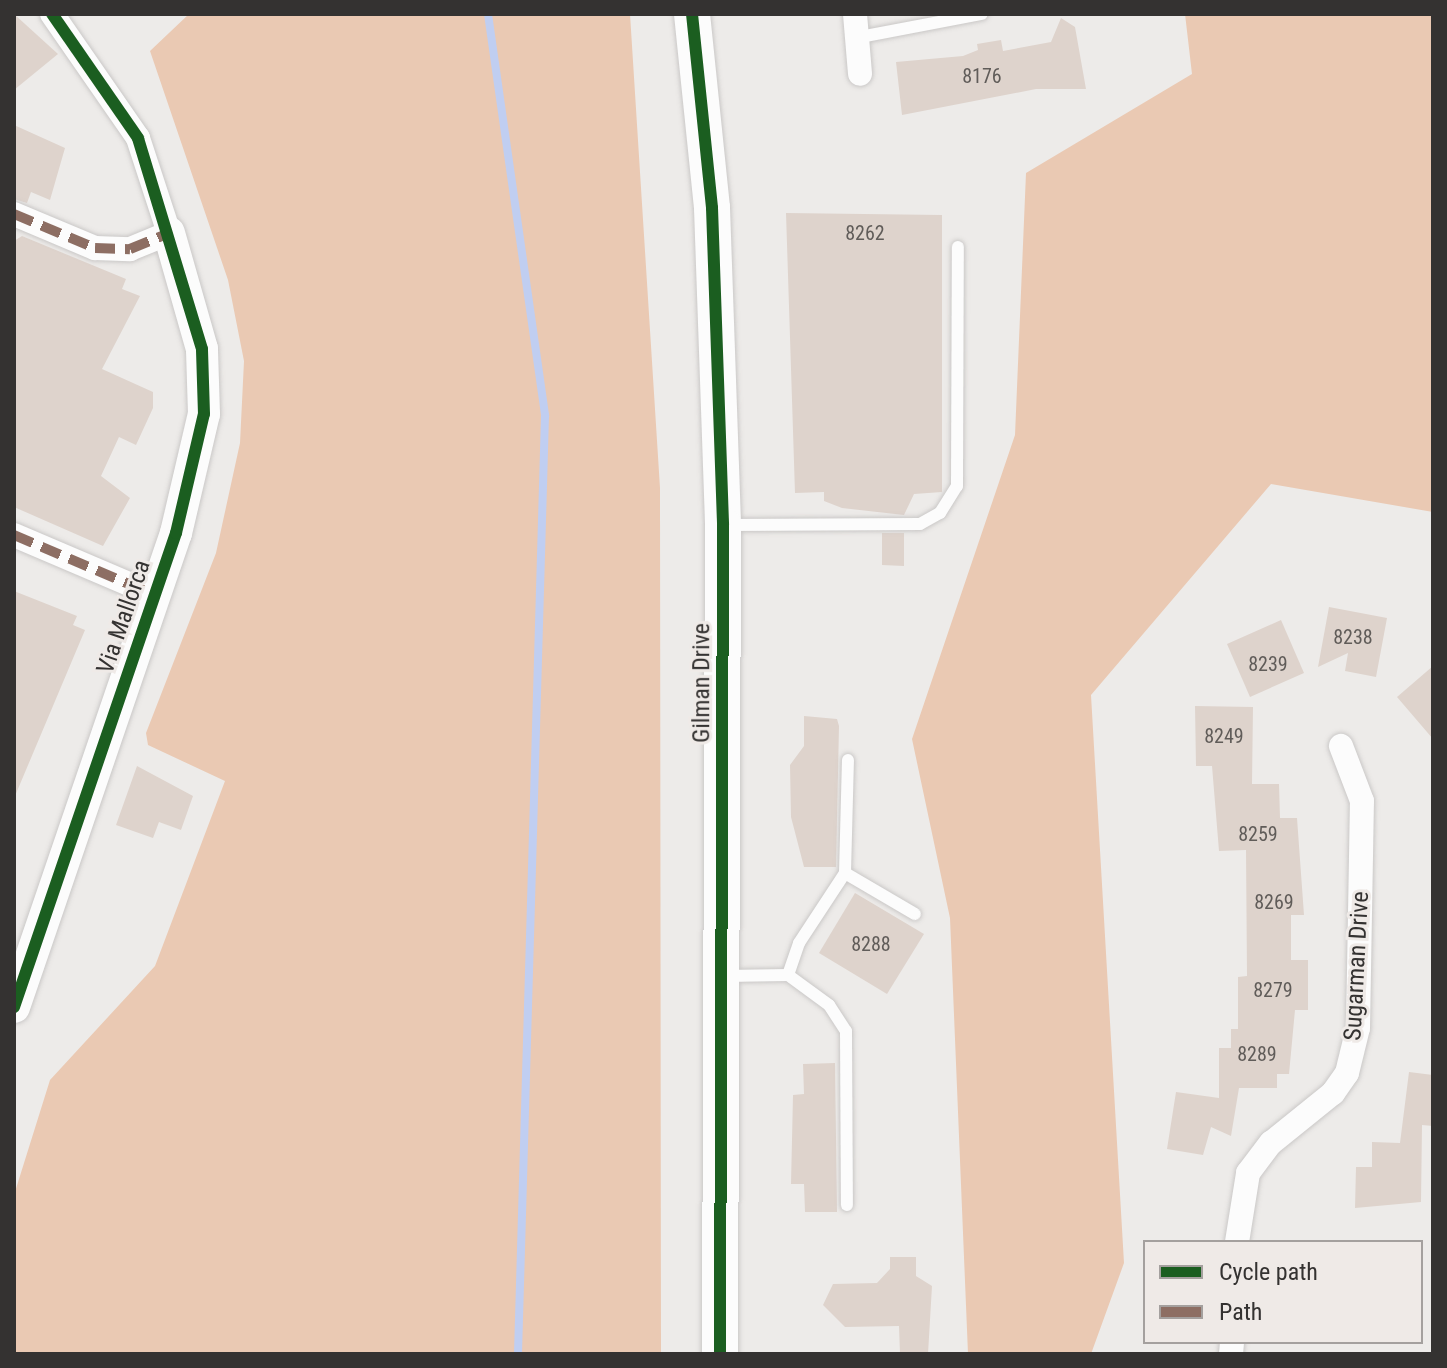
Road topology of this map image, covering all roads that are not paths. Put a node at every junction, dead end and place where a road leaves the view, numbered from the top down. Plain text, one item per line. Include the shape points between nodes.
1 (52, 14) edge
2 (692, 14) edge
3 (982, 14) edge
4 (858, 25) edge
5 (860, 74) dead end
6 (14, 214) edge
7 (169, 233) junction
8 (958, 247) dead end
9 (723, 525) junction
10 (14, 535) edge
11 (155, 595) junction
12 (1341, 746) dead end
13 (848, 760) dead end
14 (845, 873) junction
15 (915, 914) dead end
16 (788, 975) junction
17 (724, 976) junction
18 (14, 1007) edge
19 (847, 1205) dead end
20 (1237, 1240) edge
21 (720, 1354) edge

1 - 7 street via 138,138
2 - 9 main road, Gilman Drive via 712,208
3 - 4 lane
4 - 5 street
6 - 7 street via 95,248 130,249
7 - 11 street, Via Mallorca via 202,349 204,414
8 - 9 lane via 957,486 940,513 920,524
9 - 17 main road, Gilman Drive
10 - 11 street
11 - 18 street, Via Mallorca
12 - 20 street, Sugarman Drive via 1362,801 1358,1028 1347,1073 1333,1093 1271,1143 1248,1173
13 - 14 lane
14 - 15 lane
14 - 16 lane via 799,943
16 - 17 lane
16 - 19 lane via 829,1005 846,1031
17 - 21 main road, Gilman Drive

